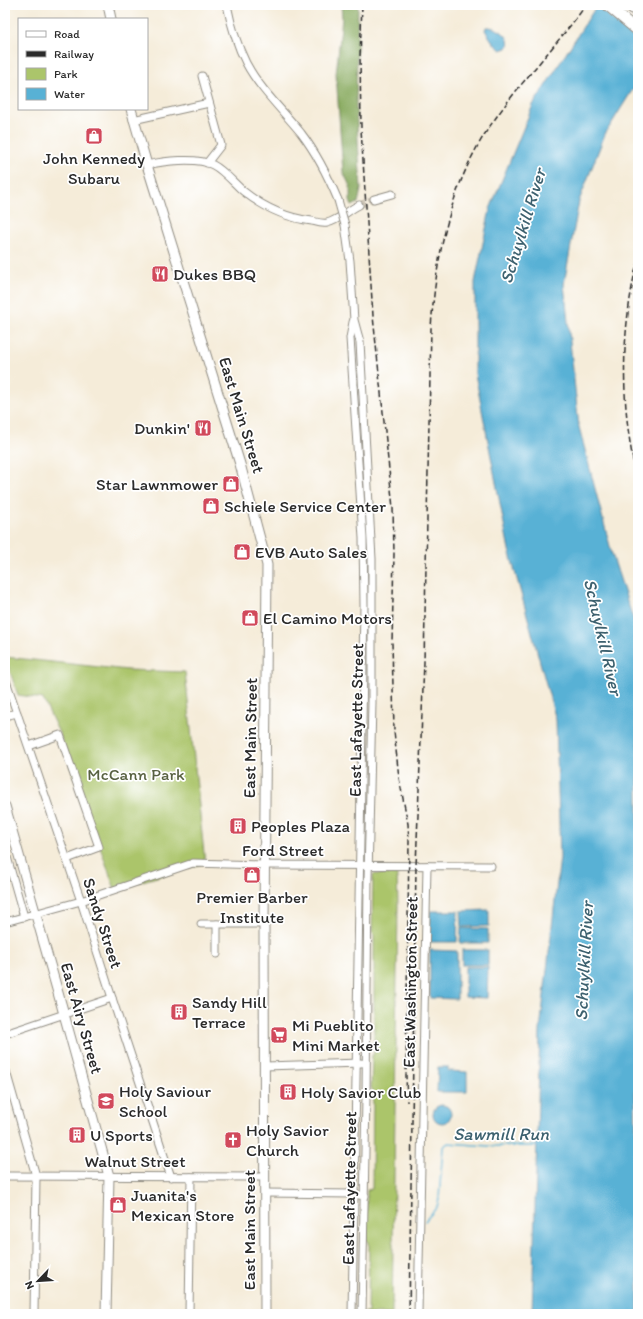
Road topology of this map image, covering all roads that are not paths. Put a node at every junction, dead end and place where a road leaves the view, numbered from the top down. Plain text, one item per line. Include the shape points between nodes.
1 (108, 5) edge
2 (228, 5) edge
3 (608, 5) edge
4 (629, 5) edge
5 (638, 13) edge
6 (111, 18) edge
7 (638, 30) edge
8 (202, 76) dead end
9 (209, 103) junction
10 (131, 110) edge
11 (133, 120) junction
12 (208, 163) junction
13 (147, 166) junction
14 (392, 194) dead end
15 (374, 199) tunnel mouth
16 (358, 205) tunnel mouth
17 (354, 320) junction
18 (5, 678) edge
19 (17, 712) junction
20 (5, 716) edge
21 (29, 746) junction
22 (5, 806) edge
23 (5, 850) edge
24 (67, 859) junction
25 (265, 866) junction
26 (360, 866) junction
27 (369, 866) junction
28 (427, 866) junction
29 (491, 866) dead end
30 (30, 894) junction
31 (18, 897) junction
32 (81, 901) junction
33 (36, 914) junction
34 (24, 917) junction
35 (5, 922) edge
36 (201, 924) dead end
37 (217, 924) junction
38 (264, 924) junction
39 (217, 954) dead end
40 (112, 998) junction
41 (64, 1014) junction
42 (5, 1034) edge
43 (357, 1062) junction
44 (367, 1063) junction
45 (265, 1066) junction
46 (5, 1068) edge
47 (5, 1176) edge
48 (36, 1176) junction
49 (109, 1176) junction
50 (171, 1177) junction
51 (191, 1177) junction
52 (265, 1177) junction
53 (265, 1193) junction
54 (353, 1194) junction
55 (365, 1196) junction
56 (34, 1314) edge
57 (106, 1314) edge
58 (189, 1314) edge
59 (265, 1314) edge
60 (352, 1314) edge
61 (362, 1314) edge
62 (418, 1314) edge

1 - 6 main road
2 - 17 street, East Lafayette Street, bridge via 234,34 246,64 320,161 338,200 345,225 350,261
3 - 7 highway
4 - 5 highway
8 - 9 street
9 - 11 street
9 - 12 street via 220,145
10 - 11 main road, East Main Street
11 - 13 main road, East Main Street
12 - 13 street via 178,160 161,161
12 - 16 street via 214,165 263,205 292,218 324,223 339,218
13 - 25 main road, East Main Street via 240,464 267,565
14 - 15 street
17 - 26 street, East Lafayette Street via 350,338 363,538 364,605
17 - 27 street, East Lafayette Street via 360,342 372,559
18 - 19 street, Sandy Street
19 - 20 street
19 - 21 street, Sandy Street
21 - 24 street, Sandy Street
21 - 24 street via 60,735 99,848
22 - 30 main road, East Airy Street
23 - 31 street
24 - 32 street, Sandy Street
25 - 26 street, Ford Street
25 - 32 street, Ford Street via 193,863
25 - 38 main road, East Main Street
26 - 27 street, Ford Street
26 - 43 street, East Lafayette Street
27 - 28 street, Ford Street
27 - 44 street, East Lafayette Street
28 - 29 street, Ford Street
28 - 62 street, East Washington Street
30 - 31 street
30 - 33 main road, East Airy Street
31 - 34 street
32 - 33 street, Ford Street
32 - 40 street, Sandy Street
33 - 34 street, Ford Street
33 - 41 main road, East Airy Street
34 - 35 street, Ford Street
36 - 37 street
37 - 38 street
37 - 39 street
38 - 45 main road, East Main Street
40 - 41 street
40 - 50 street, Sandy Street
41 - 42 street
41 - 49 main road, East Airy Street
43 - 44 street
43 - 45 street
43 - 54 street, East Lafayette Street
44 - 55 street, East Lafayette Street
45 - 52 main road, East Main Street
46 - 48 street
47 - 48 street, Walnut Street
48 - 49 street, Walnut Street
48 - 56 street
49 - 50 street, Walnut Street
49 - 57 main road, East Airy Street
50 - 51 street, Walnut Street
51 - 52 street, Walnut Street
51 - 58 street
52 - 53 main road, East Main Street
53 - 54 street
53 - 59 main road, East Main Street
54 - 55 street
54 - 60 street, East Lafayette Street
55 - 61 street, East Lafayette Street

